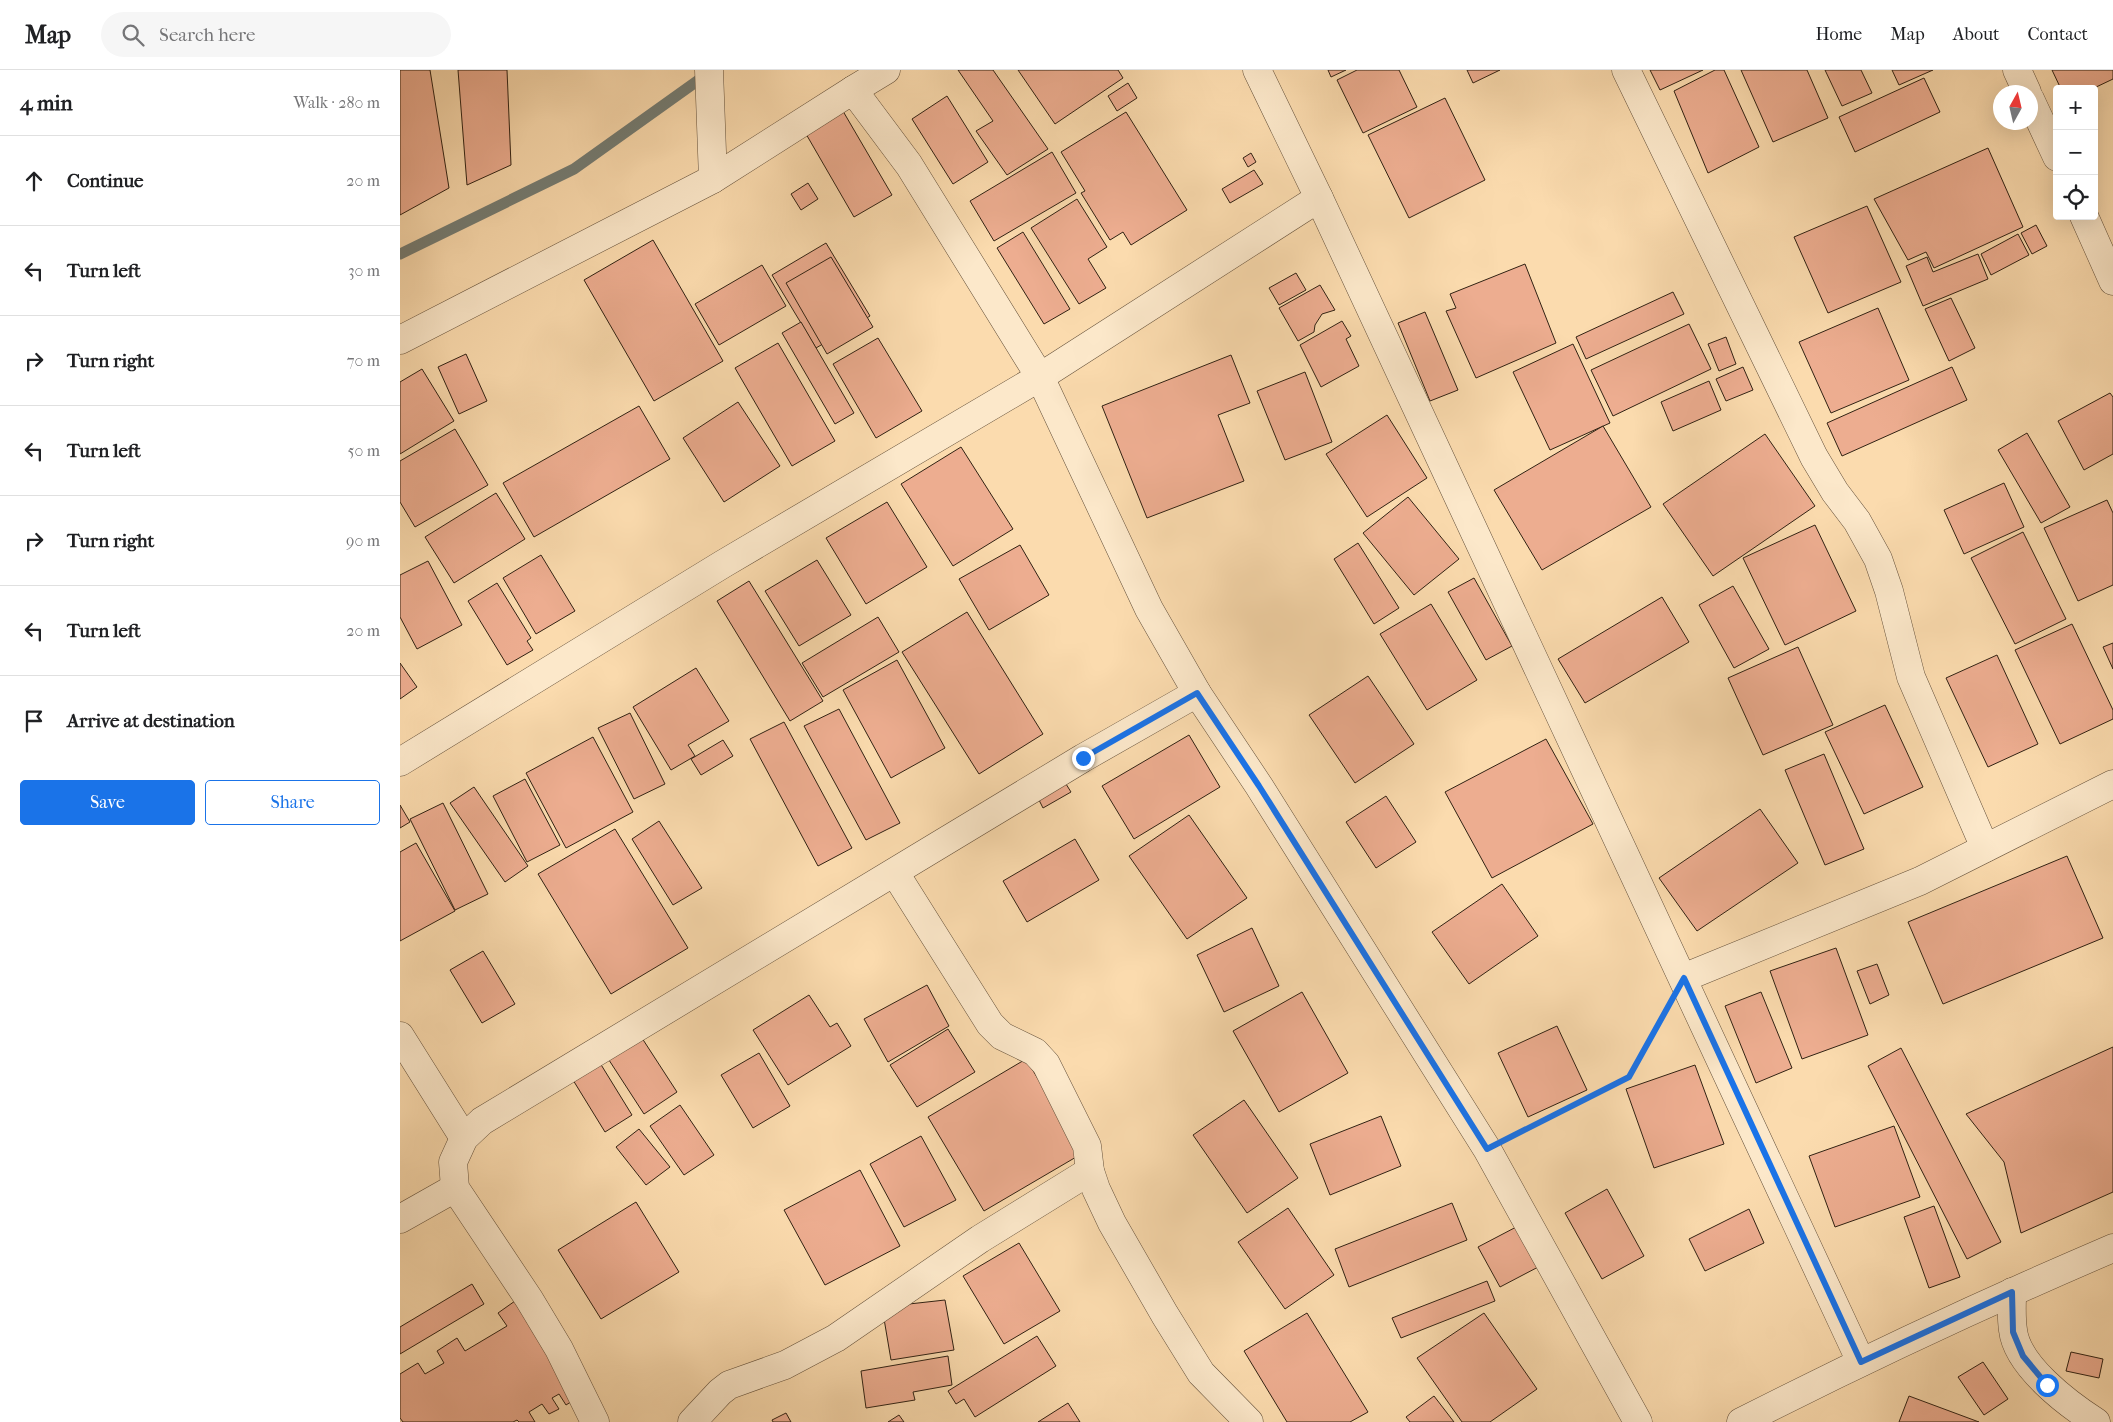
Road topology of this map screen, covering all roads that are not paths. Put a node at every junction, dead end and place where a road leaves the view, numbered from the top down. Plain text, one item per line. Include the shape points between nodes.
1 (709, 70) edge
2 (886, 70) edge
3 (1257, 70) edge
4 (1626, 70) edge
5 (2017, 70) edge
6 (2024, 85) edge
7 (853, 90) junction
8 (2038, 116) edge
9 (2053, 148) edge
10 (713, 179) junction
11 (1319, 198) junction
12 (2086, 220) edge
13 (2113, 280) edge
14 (400, 340) edge
15 (1040, 377) junction
16 (1197, 693) junction
17 (400, 762) edge
18 (2113, 784) edge
19 (1986, 848) junction
20 (896, 872) junction
21 (1684, 978) junction
22 (400, 1036) edge
23 (464, 1138) junction
24 (1090, 1170) junction
25 (455, 1188) junction
26 (400, 1219) edge
27 (2113, 1248) edge
28 (2012, 1292) junction
29 (1861, 1362) junction
30 (595, 1422) edge
31 (692, 1422) edge
32 (1249, 1422) edge
33 (1638, 1422) edge
34 (1741, 1422) edge
35 (2096, 1422) edge

1 - 10 street
2 - 7 street
3 - 11 street
4 - 19 street via 1814,457 1878,559 1911,677
5 - 6 street
7 - 10 street
7 - 15 street via 909,165
8 - 9 street
10 - 14 street
11 - 15 street
11 - 21 street
12 - 13 street
15 - 16 street via 1149,609
15 - 17 street via 731,559
16 - 20 street
16 - 33 street via 1487,1149
18 - 19 street
19 - 21 street via 1920,881
20 - 23 street via 482,1121
20 - 24 street via 990,1024 1002,1036 1035,1052 1046,1064 1087,1146
21 - 29 street
22 - 23 street
23 - 25 street via 453,1162
24 - 31 street via 980,1239 836,1338 785,1365 729,1385
24 - 32 street via 1112,1223 1201,1373
25 - 26 street
25 - 30 street via 549,1332
27 - 28 street
28 - 29 street
28 - 35 street via 2013,1332 2023,1356 2047,1385
29 - 34 street

